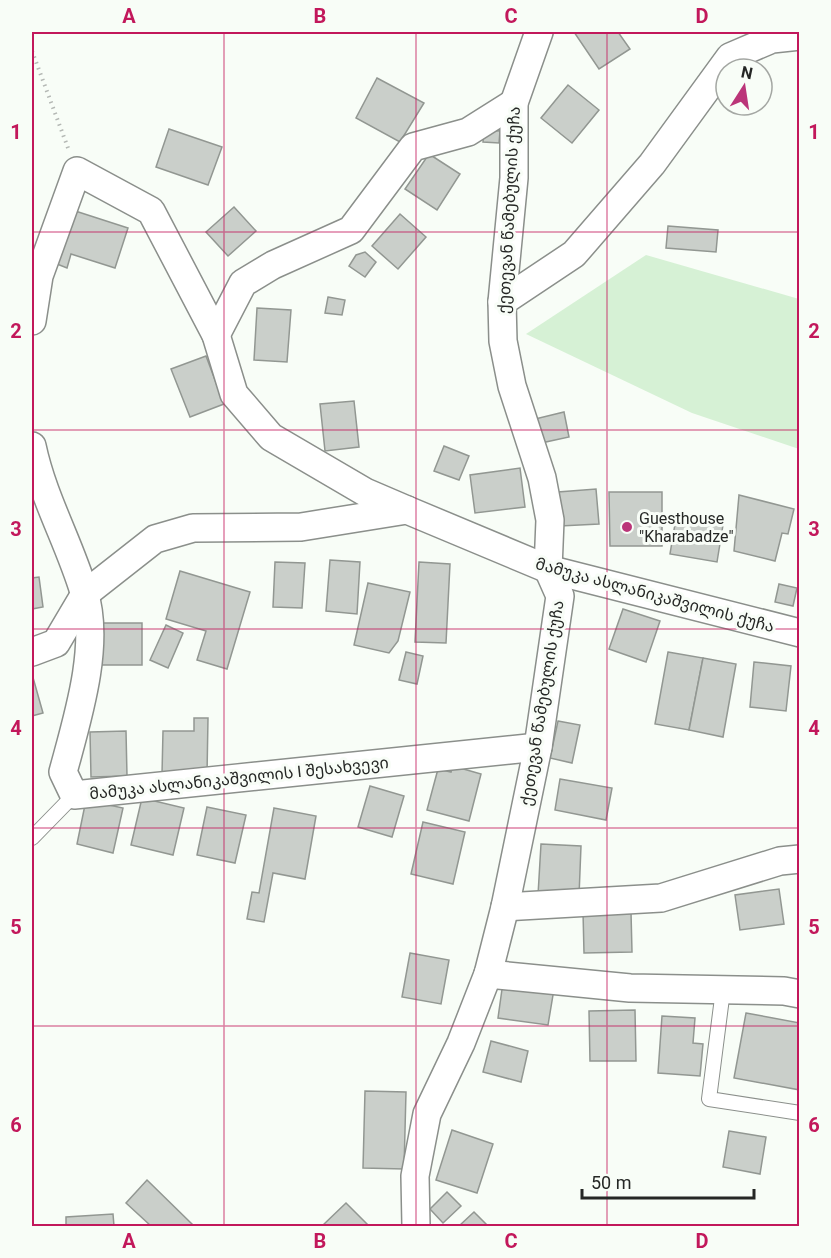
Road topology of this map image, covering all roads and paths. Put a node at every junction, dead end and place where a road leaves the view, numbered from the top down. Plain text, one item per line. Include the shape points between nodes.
1 (539, 32) edge
2 (800, 36) edge
3 (32, 51) edge
4 (514, 103) junction
5 (77, 171) junction
6 (35, 276) edge
7 (502, 302) junction
8 (32, 321) edge
9 (216, 335) junction
10 (32, 446) edge
11 (407, 510) junction
12 (548, 569) junction
13 (85, 594) junction
14 (800, 633) edge
15 (32, 652) edge
16 (538, 747) junction
17 (74, 795) junction
18 (32, 838) edge
19 (800, 859) edge
20 (505, 907) junction
21 (488, 974) junction
22 (723, 990) junction
23 (800, 994) edge
24 (800, 1113) edge
25 (416, 1227) edge

1 - 4 street, ქეთევან წამებულის ქუჩა
2 - 7 street via 772,39 730,57 652,164 574,254
3 - 5 path
4 - 7 street, ქეთევან წამებულის ქუჩა via 514,178
4 - 9 street via 468,132 413,147 351,230 243,283
5 - 6 street
5 - 9 street, მამუკა ასლანიკაშვილის ქუჩა via 151,211
6 - 8 street
7 - 12 street, ქეთევან წამებულის ქუჩა via 503,340 512,386 542,478 550,520
9 - 11 street, მამუკა ასლანიკაშვილის ქუჩა via 234,394 271,438 365,492
10 - 13 street, მამუკა ასლანიკაშვილის I შესახვევი via 40,483
11 - 12 street, მამუკა ასლანიკაშვილის ქუჩა
11 - 13 street via 302,527 193,528 155,539
12 - 14 street, მამუკა ასლანიკაშვილის ქუჩა
12 - 16 street, ქეთევან წამებულის ქუჩა via 560,596
13 - 15 street via 56,643
13 - 17 street, მამუკა ასლანიკაშვილის I შესახვევი via 90,644 84,688 63,772
16 - 17 street, მამუკა ასლანიკაშვილის I შესახვევი
16 - 20 street, ქეთევან წამებულის ქუჩა
17 - 18 lane
19 - 20 street via 780,861 661,898
20 - 21 street, ქეთევან წამებულის ქუჩა
21 - 22 street via 630,988
21 - 25 street, ქეთევან წამებულის ქუჩა via 427,1114 415,1176
22 - 23 street
22 - 24 lane via 709,1099

